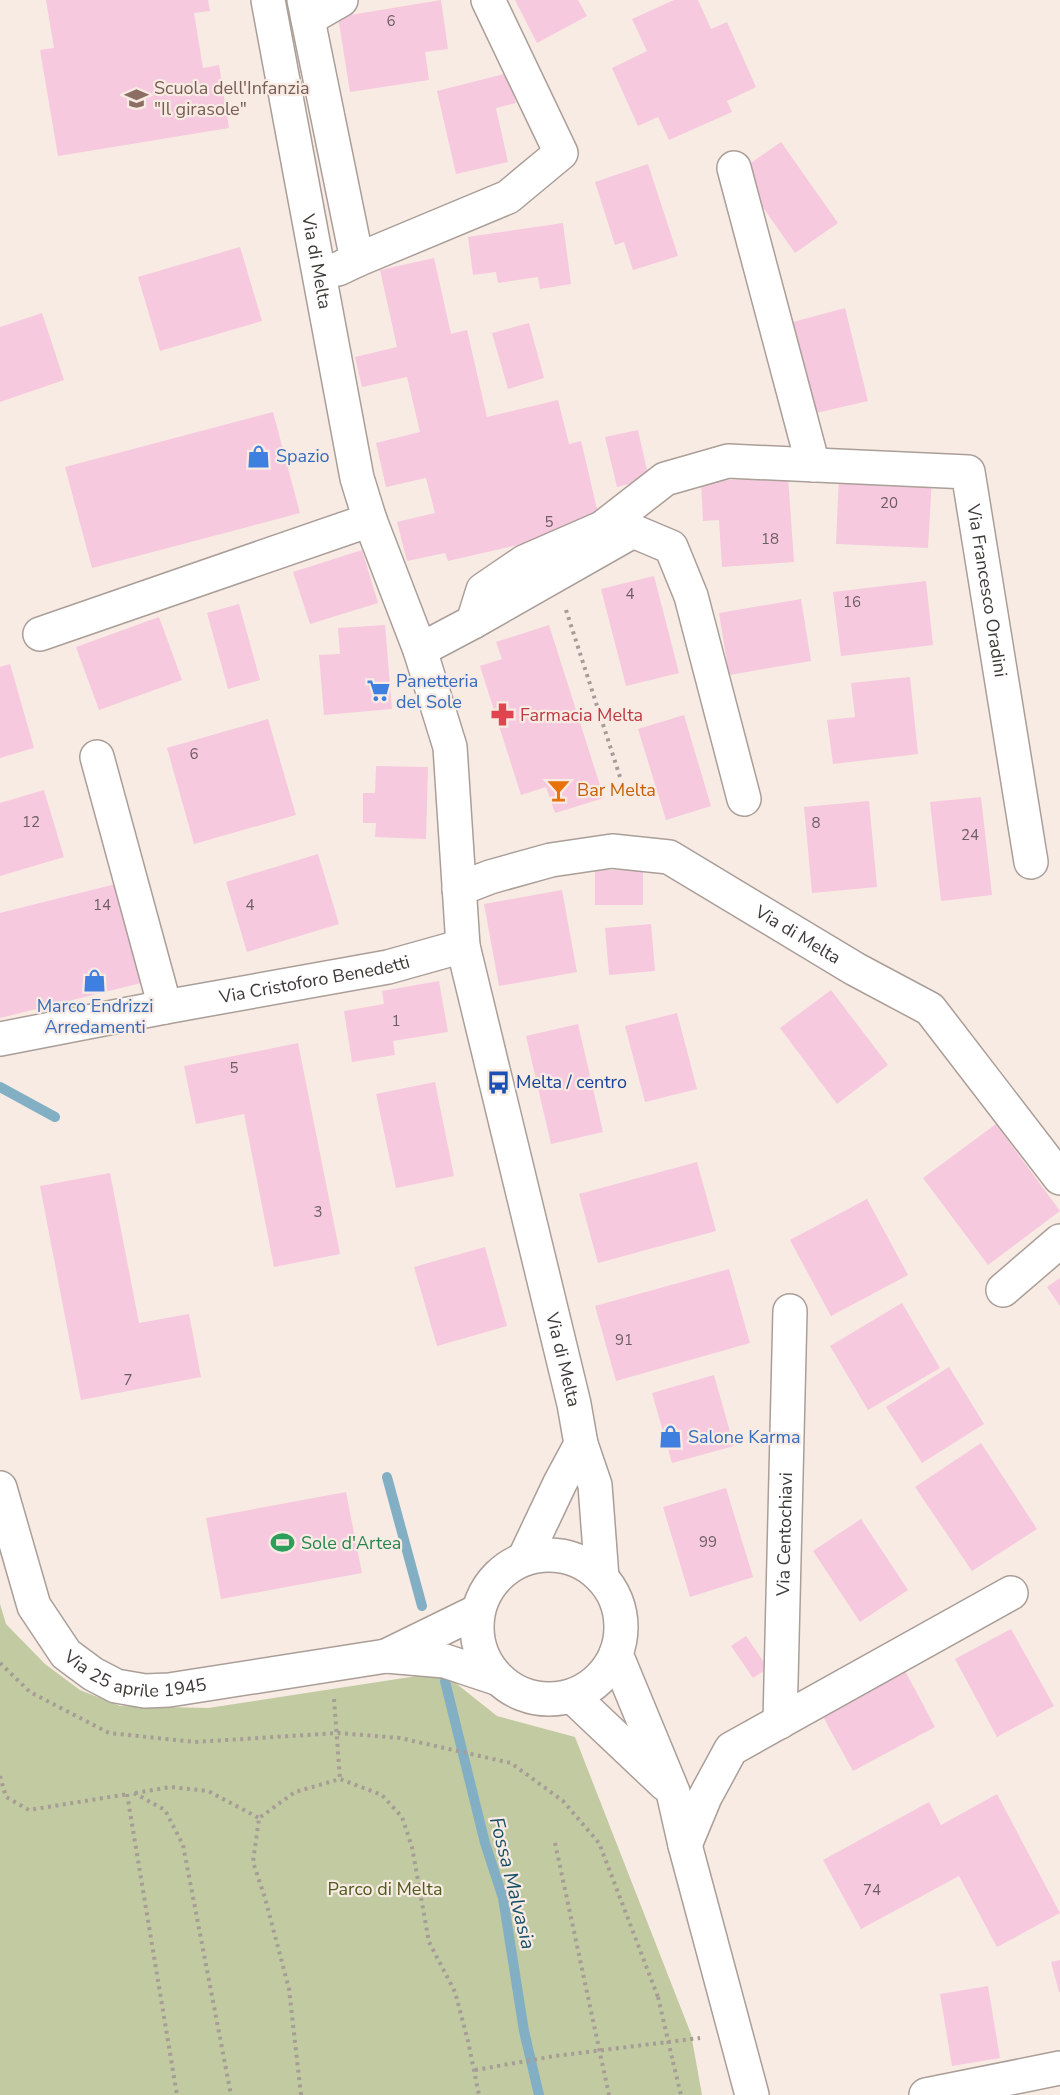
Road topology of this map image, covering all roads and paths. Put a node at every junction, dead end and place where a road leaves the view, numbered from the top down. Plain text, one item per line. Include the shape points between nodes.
1 (268, 0) edge
2 (341, 0) edge
3 (488, 0) edge
4 (306, 10) edge
5 (734, 168) dead end
6 (357, 260) junction
7 (320, 277) junction
8 (813, 465) junction
9 (370, 520) junction
10 (474, 622) junction
11 (40, 634) dead end
12 (575, 640) dead end
13 (420, 650) junction
14 (97, 757) dead end
15 (621, 780) dead end
16 (744, 799) dead end
17 (1030, 862) dead end
18 (459, 889) junction
19 (463, 946) junction
20 (165, 1007) junction
21 (0, 1039) edge
22 (1060, 1178) edge
23 (1060, 1241) edge
24 (1003, 1290) dead end
25 (790, 1311) dead end
26 (581, 1444) junction
27 (0, 1488) edge
28 (524, 1559) junction
29 (602, 1578) junction
30 (1011, 1593) dead end
31 (478, 1611) junction
32 (616, 1654) junction
33 (386, 1656) junction
34 (0, 1663) edge
35 (496, 1678) junction
36 (573, 1696) junction
37 (333, 1698) dead end
38 (780, 1722) junction
39 (338, 1733) junction
40 (0, 1776) edge
41 (340, 1779) junction
42 (673, 1792) junction
43 (134, 1793) junction
44 (127, 1794) junction
45 (259, 1818) junction
46 (555, 1843) dead end
47 (685, 1845) junction
48 (736, 2033) junction
49 (599, 2050) junction
50 (1060, 2068) edge
51 (475, 2070) junction
52 (177, 2095) edge
53 (231, 2095) edge
54 (301, 2095) edge
55 (479, 2095) edge
56 (609, 2095) edge
57 (681, 2095) edge
58 (752, 2095) edge
59 (926, 2095) edge

1 - 7 street, Via di Melta
2 - 4 street
3 - 6 street via 561,153 508,197
4 - 6 street
5 - 8 street
6 - 7 street
7 - 9 street, Via di Melta via 357,477
8 - 10 street, Via Francesco Oradini via 728,461 665,479 602,528 524,562 483,590
8 - 17 street, Via Francesco Oradini via 968,472
9 - 11 street
9 - 13 street, Via di Melta
10 - 13 street
10 - 16 street via 633,531 672,547 692,596
12 - 15 path
13 - 18 street, Via di Melta via 450,747
14 - 20 street
18 - 19 street, Via di Melta
18 - 22 street, Via di Melta via 561,858 612,851 669,857 855,969 930,1009
19 - 20 street, Via Cristoforo Benedetti via 388,967
19 - 26 street, Via di Melta
20 - 21 street, Via Cristoforo Benedetti
23 - 24 street
25 - 38 street, Via Centochiavi
26 - 28 street
26 - 29 street, Via di Melta via 595,1485
27 - 33 street, Via 25 aprile 1945 via 34,1606 66,1654 116,1686 169,1690
28 - 29 street, Via di Melta via 566,1557
28 - 31 street, Via di Melta via 506,1568 491,1583
29 - 32 street, Via di Melta via 620,1614
30 - 38 street
31 - 33 street, Via 25 aprile 1945
31 - 35 street, Via di Melta via 477,1642
32 - 36 street, Via di Melta via 599,1680
32 - 42 street
33 - 35 street, Via 25 aprile 1945 via 445,1661
34 - 39 path via 30,1692 109,1733 195,1742
35 - 36 street, Via di Melta via 513,1691 532,1698
36 - 42 street
37 - 39 path
38 - 47 street via 730,1749
39 - 41 path
39 - 57 path, bridge via 400,1738 511,1763 563,1801 599,1843 658,1997
40 - 44 path via 6,1797 29,1810
41 - 45 path via 296,1792
41 - 51 path via 382,1795 402,1817 412,1847 429,1942 455,1992
42 - 47 street
43 - 44 path
43 - 45 path via 171,1787 208,1791
43 - 53 path via 165,1810 183,1845
44 - 52 path
45 - 54 path via 253,1862 289,1989
46 - 49 path
47 - 48 street
48 - 49 path
48 - 58 street
49 - 51 path
49 - 56 path
50 - 59 street
51 - 55 path

